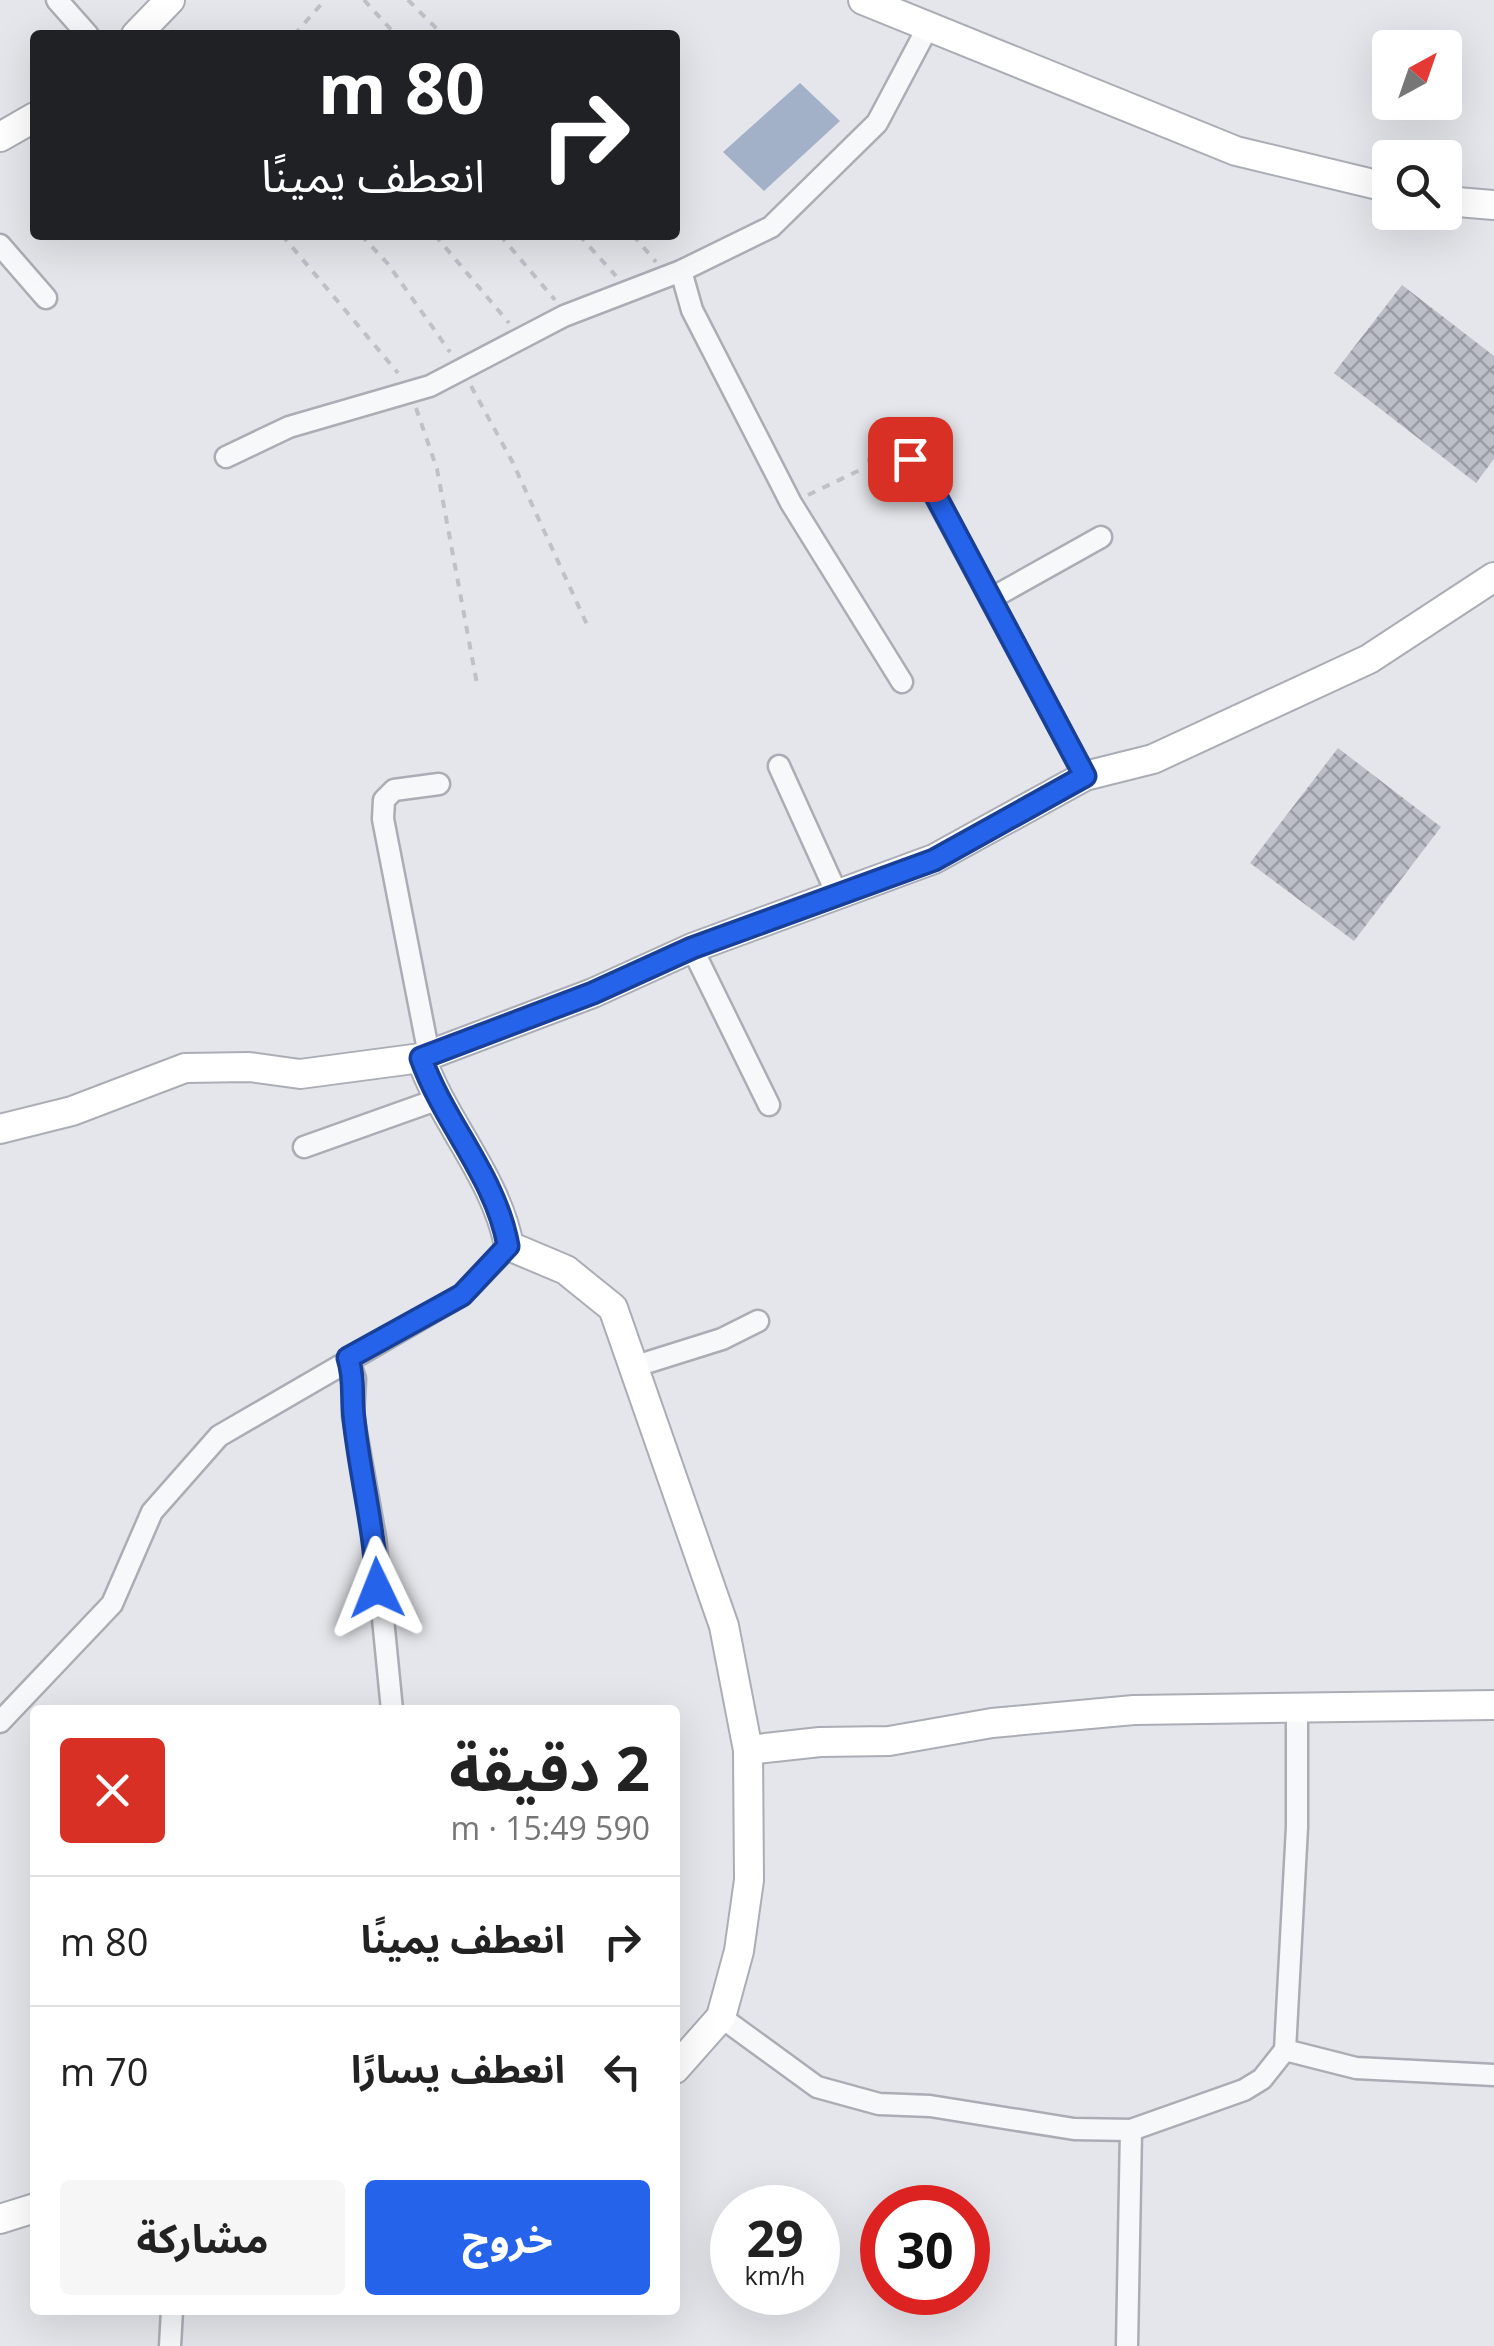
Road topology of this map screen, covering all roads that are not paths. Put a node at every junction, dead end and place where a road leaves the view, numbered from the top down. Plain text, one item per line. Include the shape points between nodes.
1 (57, 0) edge
2 (170, 0) edge
3 (863, 0) edge
4 (894, 0) edge
5 (927, 25) junction
6 (84, 30) edge
7 (141, 30) edge
8 (30, 120) edge
9 (0, 137) edge
10 (1372, 184) edge
11 (1462, 202) edge
12 (1494, 205) edge
13 (0, 245) edge
14 (674, 274) junction
15 (46, 298) dead end
16 (226, 457) dead end
17 (880, 460) road end
18 (1101, 537) dead end
19 (1494, 577) edge
20 (992, 598) junction
21 (902, 682) dead end
22 (779, 766) dead end
23 (1085, 776) junction
24 (439, 784) dead end
25 (837, 894) junction
26 (692, 948) junction
27 (425, 1056) junction
28 (436, 1100) junction
29 (769, 1105) dead end
30 (0, 1129) edge
31 (304, 1147) dead end
32 (508, 1246) junction
33 (758, 1321) dead end
34 (348, 1358) junction
35 (636, 1366) junction
36 (1494, 1704) edge
37 (392, 1705) edge
38 (1296, 1710) junction
39 (0, 1722) edge
40 (748, 1750) junction
41 (721, 2018) junction
42 (1286, 2050) junction
43 (680, 2063) edge
44 (1494, 2075) edge
45 (1131, 2130) junction
46 (30, 2210) edge
47 (0, 2219) edge
48 (172, 2315) edge
49 (170, 2346) edge
50 (1127, 2346) edge

1 - 6 street
2 - 7 street
3 - 5 street
4 - 5 street
5 - 10 street via 1236,151
5 - 14 street via 877,123 843,162 771,227
8 - 9 street
11 - 12 street
13 - 15 street
14 - 16 street via 564,316 411,392 289,427
14 - 21 street via 791,503
17 - 20 street via 896,454 921,468
18 - 20 street
19 - 23 street via 1332,677 1153,759
20 - 23 street
22 - 25 street
23 - 25 street via 934,860
24 - 27 street via 394,790 384,800
25 - 26 street
26 - 27 street
26 - 29 street
27 - 28 street
27 - 30 street via 300,1074 184,1068 72,1111
28 - 31 street
28 - 32 street via 493,1198
32 - 34 street via 462,1295
32 - 35 street via 554,1264 602,1295 623,1327
33 - 35 street
34 - 37 street
34 - 39 street via 243,1419 195,1459 152,1512 112,1604
35 - 40 street via 713,1588
36 - 38 street
38 - 40 street via 1134,1710 889,1741
38 - 42 street
40 - 41 street via 749,1880
41 - 43 street
41 - 45 street via 788,2069 841,2094 1074,2130
42 - 44 street via 1356,2068
42 - 45 street via 1244,2090
45 - 50 street
46 - 47 street
48 - 49 street

